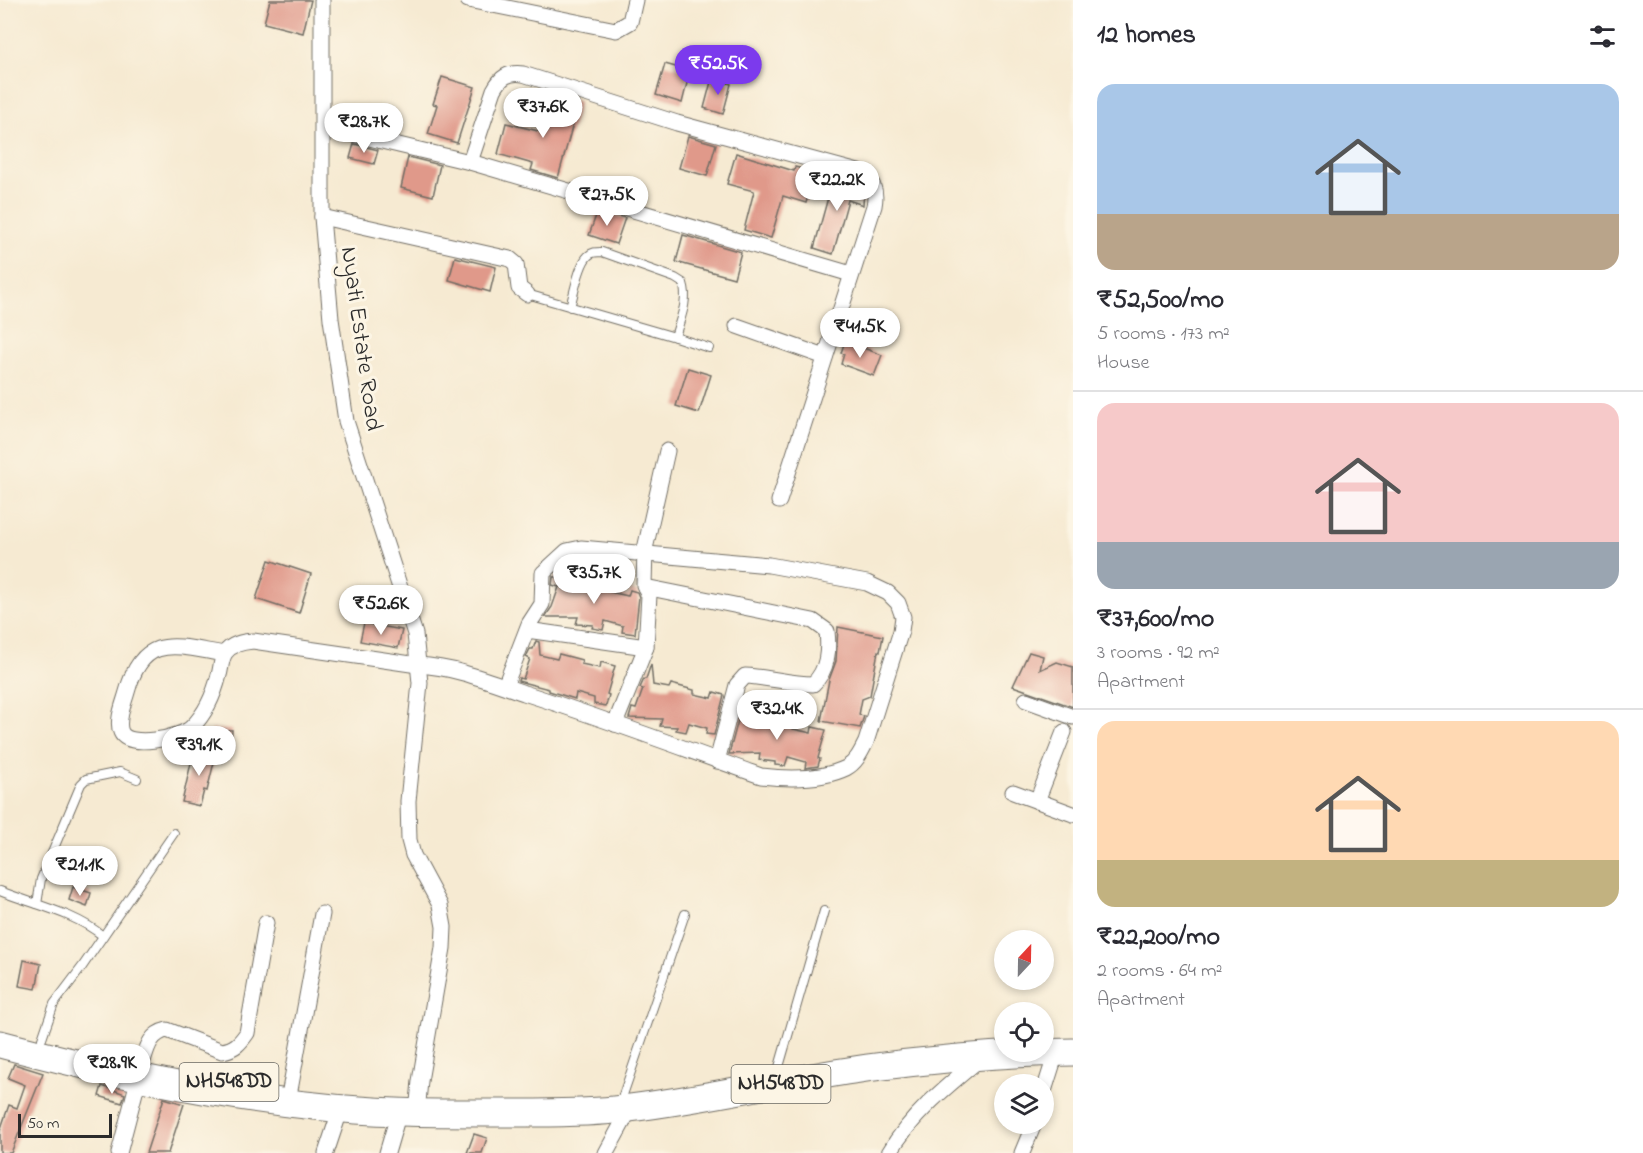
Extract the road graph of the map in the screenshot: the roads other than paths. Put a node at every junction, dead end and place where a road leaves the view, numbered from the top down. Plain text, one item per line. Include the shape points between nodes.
1 (322, 0) edge
2 (468, 0) edge
3 (635, 0) edge
4 (323, 127) junction
5 (470, 162) junction
6 (322, 217) junction
7 (851, 274) junction
8 (528, 294) joint
9 (570, 306) junction
10 (738, 326) dead end
11 (675, 337) junction
12 (709, 348) dead end
13 (825, 357) junction
14 (667, 451) dead end
15 (779, 501) dead end
16 (645, 554) junction
17 (645, 587) junction
18 (527, 630) junction
19 (646, 647) junction
20 (224, 654) junction
21 (418, 665) junction
22 (505, 686) junction
23 (1026, 700) dead end
24 (1073, 717) edge
25 (615, 724) junction
26 (1064, 732) dead end
27 (717, 760) junction
28 (137, 779) dead end
29 (1013, 792) dead end
30 (1037, 801) junction
31 (1073, 814) edge
32 (174, 832) dead end
33 (0, 891) edge
34 (38, 904) junction
35 (824, 911) dead end
36 (322, 914) dead end
37 (685, 914) dead end
38 (266, 923) dead end
39 (104, 936) junction
40 (0, 1027) edge
41 (42, 1039) junction
42 (0, 1044) edge
43 (1061, 1045) edge
44 (994, 1049) edge
45 (779, 1067) junction
46 (140, 1071) junction
47 (1050, 1074) edge
48 (290, 1090) junction
49 (627, 1101) junction
50 (411, 1107) junction
51 (341, 1108) junction
52 (1030, 1134) edge
53 (119, 1153) edge
54 (326, 1153) edge
55 (387, 1153) edge
56 (606, 1153) edge
57 (889, 1153) edge
58 (1022, 1153) edge

1 - 4 street, Nyati Estate Road
2 - 3 street via 616,30 630,22
4 - 5 street
4 - 6 street, Nyati Estate Road
5 - 7 street
5 - 7 street via 494,90 499,80 513,73 864,174 874,185 876,198
6 - 8 street via 510,259 516,264 519,288
6 - 21 street, Nyati Estate Road via 345,421 410,614
7 - 13 street
8 - 9 lane
9 - 11 lane
9 - 11 lane via 583,263 588,255 602,252 683,283 685,303
10 - 13 street
11 - 12 lane
13 - 15 street
14 - 16 street
16 - 17 street
16 - 18 street via 581,548 567,551 543,573 542,604
16 - 27 street via 769,565 867,583 888,592 903,617 866,742 859,757 847,768 788,779 760,777
17 - 19 street via 649,595
17 - 27 street via 813,621 827,630 829,648 822,675 813,684 745,676 737,685
18 - 19 street
18 - 22 street
19 - 25 street
20 - 20 street via 215,691 205,712 190,729 177,736 142,741 125,738 120,721 131,677 148,652 167,646
20 - 21 street via 234,644 253,641
21 - 22 street via 455,670
21 - 50 street, Nyati Estate Road via 420,683 408,801 409,840 440,905 444,927
22 - 25 street
23 - 24 street
25 - 27 street
26 - 30 street
28 - 34 lane via 120,772 86,779 81,784 41,879
29 - 30 street
30 - 31 street
32 - 39 lane
33 - 34 lane
34 - 39 lane via 72,917
35 - 45 lane
36 - 48 street
37 - 49 lane
38 - 46 street via 247,1033 239,1044 222,1051 167,1030 150,1041
39 - 41 lane via 54,1004
40 - 41 highway, NH548DD
41 - 46 highway, NH548DD
42 - 46 highway, NH548DD via 74,1064
43 - 47 street
44 - 45 highway, NH548DD via 898,1048
44 - 49 highway, NH548DD via 731,1093
44 - 57 street via 925,1105
45 - 49 highway, NH548DD
46 - 48 highway, NH548DD
46 - 51 highway, NH548DD via 190,1087
46 - 53 street
48 - 50 highway, NH548DD via 396,1096
49 - 50 highway, NH548DD via 522,1100
49 - 56 street
50 - 51 highway, NH548DD
50 - 55 street, Nyati Estate Road
51 - 54 street
52 - 58 street

